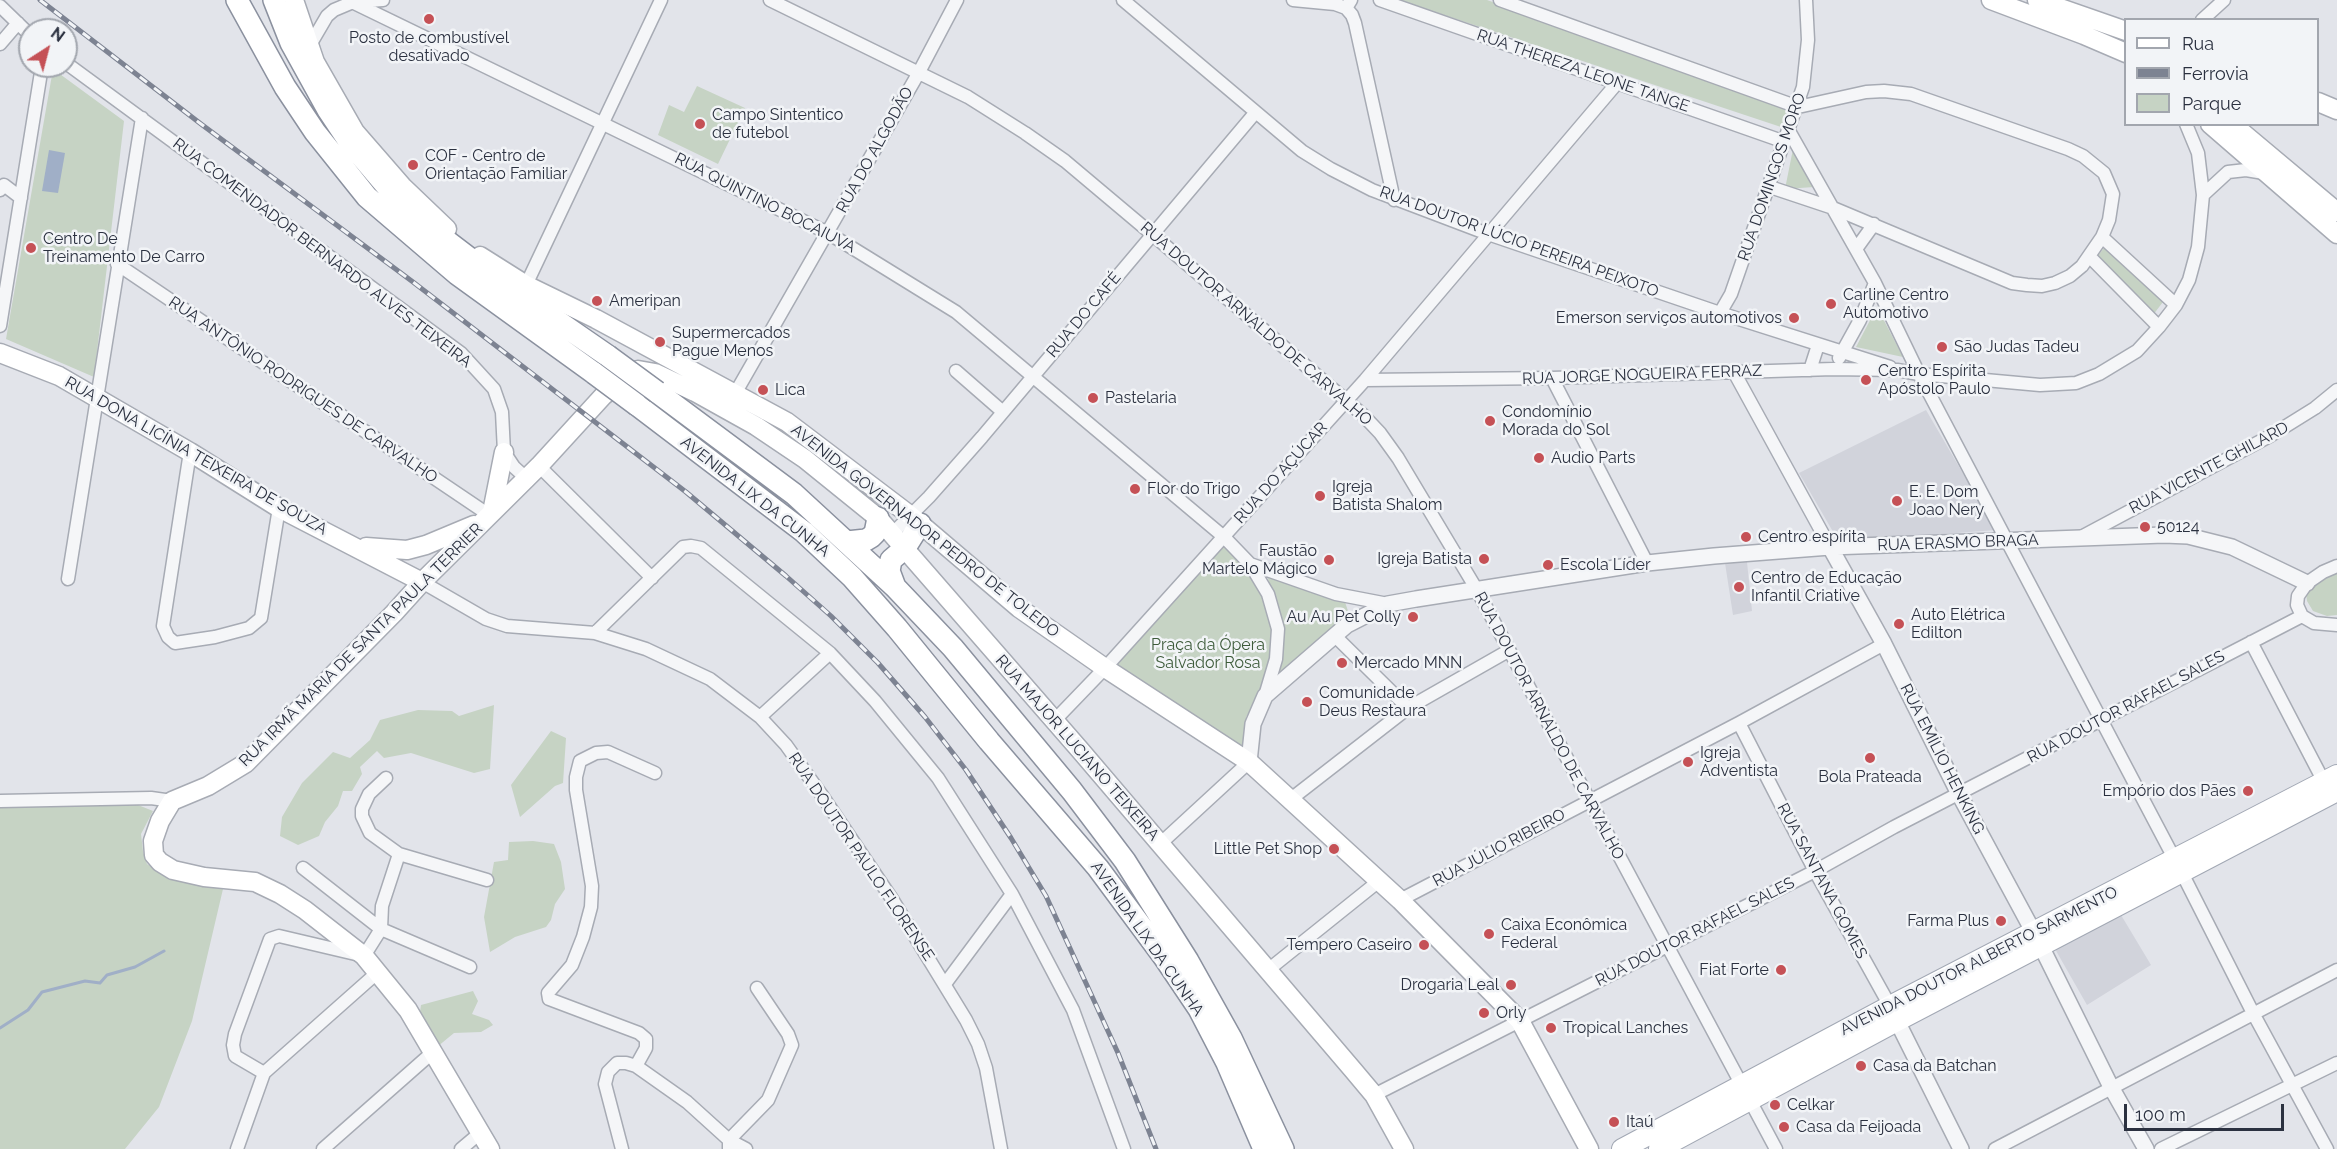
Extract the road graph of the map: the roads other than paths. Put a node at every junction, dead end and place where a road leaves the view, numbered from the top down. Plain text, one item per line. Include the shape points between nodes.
1 (237, 0) edge
2 (274, 0) edge
3 (294, 0) edge
4 (383, 0) edge
5 (661, 0) edge
6 (770, 0) edge
7 (957, 0) edge
8 (1123, 0) edge
9 (1293, 0) edge
10 (1380, 0) edge
11 (1500, 0) edge
12 (1806, 0) edge
13 (1992, 0) edge
14 (2038, 0) edge
15 (2224, 0) edge
16 (351, 1) edge
17 (1348, 4) edge
18 (0, 6) edge
19 (2204, 18) edge
20 (18, 23) joint
21 (2124, 30) edge
22 (0, 44) edge
23 (310, 45) junction
24 (2124, 52) edge
25 (78, 72) edge
26 (918, 74) junction
27 (40, 78) edge
28 (1618, 82) junction
29 (2319, 102) edge
30 (1798, 107) junction
31 (2337, 110) edge
32 (1255, 113) junction
33 (142, 118) junction
34 (602, 121) junction
35 (2187, 126) edge
36 (2212, 126) edge
37 (2234, 126) edge
38 (355, 132) junction
39 (1787, 137) junction
40 (2266, 173) junction
41 (1, 186) edge
42 (1770, 187) junction
43 (2203, 195) junction
44 (21, 198) junction
45 (1394, 200) junction
46 (1833, 208) junction
47 (2337, 212) edge
48 (421, 220) junction
49 (1874, 225) junction
50 (828, 233) junction
51 (1488, 234) junction
52 (2337, 234) edge
53 (439, 235) junction
54 (1153, 235) junction
55 (2102, 237) junction
56 (1856, 249) junction
57 (2090, 256) junction
58 (482, 257) junction
59 (117, 264) junction
60 (1875, 283) junction
61 (525, 285) junction
62 (2176, 305) junction
63 (1720, 313) junction
64 (0, 327) edge
65 (2159, 327) junction
66 (1818, 345) junction
67 (0, 353) edge
68 (1842, 353) junction
69 (1833, 369) junction
70 (1810, 370) junction
71 (1897, 370) junction
72 (956, 371) dead end
73 (631, 372) joint
74 (1734, 372) junction
75 (1919, 374) junction
76 (1032, 377) junction
77 (1552, 378) junction
78 (1365, 380) junction
79 (2337, 390) edge
80 (736, 392) junction
81 (96, 396) junction
82 (703, 396) junction
83 (1346, 401) junction
84 (1003, 412) junction
85 (787, 422) junction
86 (190, 452) junction
87 (504, 452) junction
88 (532, 472) junction
89 (279, 508) junction
90 (487, 517) junction
91 (878, 518) junction
92 (915, 520) junction
93 (1224, 537) junction
94 (2077, 538) junction
95 (899, 541) junction
96 (2008, 541) junction
97 (345, 542) junction
98 (847, 542) junction
99 (1830, 547) junction
100 (1647, 563) junction
101 (1250, 564) junction
102 (2337, 566) edge
103 (652, 578) junction
104 (68, 579) dead end
105 (422, 582) junction
106 (2307, 583) junction
107 (895, 586) junction
108 (1477, 590) junction
109 (1388, 604) junction
110 (394, 613) junction
111 (2302, 616) junction
112 (2337, 625) edge
113 (595, 633) junction
114 (1334, 634) junction
115 (2251, 642) junction
116 (1884, 644) junction
117 (1508, 651) junction
118 (830, 653) junction
119 (1105, 668) junction
120 (1265, 696) junction
121 (1408, 708) junction
122 (760, 717) junction
123 (2101, 720) junction
124 (1053, 722) junction
125 (1739, 723) junction
126 (1249, 762) junction
127 (655, 773) dead end
128 (386, 778) dead end
129 (2333, 790) edge
130 (1959, 794) junction
131 (1292, 799) junction
132 (0, 801) edge
133 (172, 801) junction
134 (1588, 801) junction
135 (1160, 844) junction
136 (399, 854) junction
137 (2179, 866) junction
138 (303, 868) dead end
139 (1815, 872) junction
140 (487, 880) dead end
141 (1379, 881) junction
142 (1012, 894) junction
143 (1400, 900) junction
144 (381, 929) junction
145 (2037, 939) junction
146 (1668, 946) junction
147 (364, 956) junction
148 (470, 967) dead end
149 (1268, 970) junction
150 (2337, 970) edge
151 (378, 972) junction
152 (945, 984) junction
153 (757, 988) dead end
154 (1894, 1013) junction
155 (2253, 1013) junction
156 (1520, 1021) junction
157 (433, 1052) junction
158 (2337, 1063) edge
159 (636, 1066) junction
160 (264, 1073) junction
161 (2292, 1085) junction
162 (2111, 1087) junction
163 (1747, 1092) junction
164 (1374, 1095) junction
165 (1251, 1121) junction
166 (480, 1133) junction
167 (729, 1144) edge
168 (237, 1149) edge
169 (323, 1149) edge
170 (461, 1149) edge
171 (490, 1149) edge
172 (622, 1149) edge
173 (746, 1149) edge
174 (1001, 1149) edge
175 (1124, 1149) edge
176 (1256, 1149) edge
177 (1264, 1149) edge
178 (1282, 1149) edge
179 (1404, 1149) edge
180 (1590, 1149) edge
181 (1622, 1149) edge
182 (1659, 1149) edge
183 (1776, 1149) edge
184 (1961, 1149) edge
185 (1995, 1149) edge
186 (2146, 1149) edge
187 (2161, 1149) edge
188 (2327, 1149) edge

1 - 165 highway, AVENIDA LIX DA CUNHA, bridge via 315,132 385,214 457,274 804,532 869,595 1125,903 1199,1010
2 - 48 highway, AVENIDA LIX DA CUNHA via 291,43 328,110 366,163
3 - 23 main road, AVENIDA GOVERNADOR PEDRO DE TOLEDO
4 - 16 street
5 - 34 street
6 - 26 street, RUA DOUTOR ARNALDO DE CARVALHO
7 - 26 street, RUA DO ALGODÃO
8 - 32 street, RUA DOUTOR LÚCIO PEREIRA PEIXOTO
9 - 17 street
10 - 28 street, RUA THEREZA LEONE TANGE
11 - 30 street
12 - 30 street, RUA DOMINGOS MORO via 1806,72
13 - 24 main road
14 - 21 main road
15 - 19 street
16 - 23 street via 327,16
16 - 34 street, RUA QUINTINO BOCAIUVA
17 - 45 street
18 - 20 street
20 - 22 street
23 - 38 main road, AVENIDA GOVERNADOR PEDRO DE TOLEDO via 315,62
25 - 33 street, RUA COMENDADOR BERNARDO ALVES TEIXEIRA
26 - 50 street, RUA DO ALGODÃO
26 - 54 street, RUA DOUTOR ARNALDO DE CARVALHO via 968,97 1025,133 1065,161
27 - 44 street
28 - 39 street, RUA THEREZA LEONE TANGE
28 - 51 street, RUA DO AÇÚCAR
29 - 31 main road
30 - 39 street, RUA DOMINGOS MORO
30 - 55 street via 1866,92 1911,94 2068,149 2104,173 2114,194
32 - 45 street, RUA DOUTOR LÚCIO PEREIRA PEIXOTO via 1310,156
32 - 54 street, RUA DO CAFÉ
33 - 59 street
33 - 87 street, RUA COMENDADOR BERNARDO ALVES TEIXEIRA via 461,353 479,370 499,399
34 - 50 street, RUA QUINTINO BOCAIUVA
34 - 61 street
35 - 43 street via 2198,153
36 - 40 main road
37 - 47 main road
38 - 48 highway
38 - 58 main road, AVENIDA GOVERNADOR PEDRO DE TOLEDO via 409,193
39 - 42 street, RUA DOMINGOS MORO
39 - 46 street
40 - 43 street via 2228,172
40 - 52 main road
41 - 44 street
42 - 46 street
42 - 63 street, RUA DOMINGOS MORO via 1731,294
43 - 62 street via 2193,269
44 - 64 street
45 - 51 street, RUA DOUTOR LÚCIO PEREIRA PEIXOTO
46 - 49 street
46 - 56 street
48 - 53 highway, AVENIDA LIX DA CUNHA
49 - 56 street
49 - 57 street via 2012,283 2042,286 2070,276
50 - 76 street, RUA QUINTINO BOCAIUVA via 956,312
50 - 80 street, RUA DO ALGODÃO
51 - 63 street, RUA DOUTOR LÚCIO PEREIRA PEIXOTO
51 - 78 street, RUA DO AÇÚCAR
53 - 58 highway
53 - 98 highway, AVENIDA LIX DA CUNHA, bridge via 794,494
54 - 76 street, RUA DO CAFÉ
54 - 83 street, RUA DOUTOR ARNALDO DE CARVALHO
55 - 57 street
55 - 62 street
56 - 60 street
57 - 65 street
58 - 61 main road, AVENIDA GOVERNADOR PEDRO DE TOLEDO
59 - 81 street
59 - 90 street, RUA ANTÔNIO RODRIGUES DE CARVALHO
60 - 68 street
60 - 75 street
61 - 80 main road, AVENIDA GOVERNADOR PEDRO DE TOLEDO
62 - 65 street
63 - 66 street, RUA DOUTOR LÚCIO PEREIRA PEIXOTO
65 - 75 street via 2137,351 2076,383 2040,386
66 - 68 street, RUA DOUTOR LÚCIO PEREIRA PEIXOTO
66 - 70 street
67 - 81 main road, RUA DONA LICÍNIA TEIXEIRA DE SOUZA via 59,376
68 - 69 street
68 - 71 street, RUA DOUTOR LÚCIO PEREIRA PEIXOTO
69 - 70 street, RUA JORGE NOGUEIRA FERRAZ
69 - 71 street, RUA JORGE NOGUEIRA FERRAZ
70 - 74 street, RUA JORGE NOGUEIRA FERRAZ
71 - 75 street, RUA JORGE NOGUEIRA FERRAZ
72 - 84 street
73 - 82 main road, RUA MAJOR LUCIANO TEIXEIRA via 655,373
73 - 88 main road, RUA IRMÃ MARIA DE SANTA PAULA TERRIER via 603,396
74 - 77 street, RUA JORGE NOGUEIRA FERRAZ
74 - 99 street, RUA EMÍLIO HENKING
75 - 96 street
76 - 84 street, RUA DO CAFÉ
76 - 93 street, RUA QUINTINO BOCAIUVA
77 - 78 street, RUA JORGE NOGUEIRA FERRAZ
77 - 100 street
78 - 83 street, RUA DO AÇÚCAR
79 - 94 street, RUA VICENTE GHILARD via 2270,436
80 - 85 main road, AVENIDA GOVERNADOR PEDRO DE TOLEDO
81 - 86 main road, RUA DONA LICÍNIA TEIXEIRA DE SOUZA
81 - 104 street
82 - 85 main road, RUA MAJOR LUCIANO TEIXEIRA
82 - 91 main road, RUA MAJOR LUCIANO TEIXEIRA via 805,459
83 - 93 street, RUA DO AÇÚCAR
83 - 108 street, RUA DOUTOR ARNALDO DE CARVALHO via 1370,422 1398,458
84 - 92 street, RUA DO CAFÉ
85 - 92 main road, AVENIDA GOVERNADOR PEDRO DE TOLEDO
86 - 89 main road, RUA DONA LICÍNIA TEIXEIRA DE SOUZA
86 - 89 street via 164,626 175,642 249,628 261,618
87 - 88 street via 514,467
87 - 90 main road
88 - 90 main road, RUA IRMÃ MARIA DE SANTA PAULA TERRIER
88 - 103 street
89 - 97 main road, RUA DONA LICÍNIA TEIXEIRA DE SOUZA
90 - 97 main road via 407,550
90 - 105 main road, RUA IRMÃ MARIA DE SANTA PAULA TERRIER
91 - 95 main road, RUA MAJOR LUCIANO TEIXEIRA
91 - 98 highway via 871,537
92 - 95 highway
92 - 119 main road, AVENIDA GOVERNADOR PEDRO DE TOLEDO via 1019,608
93 - 101 street, RUA QUINTINO BOCAIUVA
93 - 119 street, RUA DO AÇÚCAR
94 - 96 street, RUA ERASMO BRAGA
94 - 106 street, RUA ERASMO BRAGA via 2164,535 2211,540
95 - 107 highway via 889,566
95 - 124 main road, RUA MAJOR LUCIANO TEIXEIRA
96 - 99 street, RUA ERASMO BRAGA
96 - 123 street
97 - 105 main road, RUA DONA LICÍNIA TEIXEIRA DE SOUZA
97 - 110 main road via 396,582 400,592
98 - 107 highway, AVENIDA LIX DA CUNHA
99 - 100 street, RUA ERASMO BRAGA
99 - 116 street, RUA EMÍLIO HENKING
100 - 108 street, RUA ERASMO BRAGA
101 - 109 street, RUA ERASMO BRAGA via 1336,594
101 - 120 street, RUA ERASMO BRAGA via 1268,594 1278,629 1276,659
102 - 106 street
103 - 113 street
103 - 118 street via 683,547 701,548
105 - 110 main road, RUA IRMÃ MARIA DE SANTA PAULA TERRIER
105 - 113 street, RUA DOUTOR PAULO FLORENSE via 486,619 507,626
106 - 111 street via 2298,596
107 - 178 highway, AVENIDA LIX DA CUNHA via 953,648 1119,854 1221,1019
108 - 109 street, RUA ERASMO BRAGA
108 - 117 street, RUA DOUTOR ARNALDO DE CARVALHO
109 - 114 street, RUA ERASMO BRAGA
110 - 133 main road, RUA IRMÃ MARIA DE SANTA PAULA TERRIER via 246,763 208,786
111 - 112 street via 2314,623
111 - 115 street, RUA DOUTOR RAFAEL SALES
113 - 122 street, RUA DOUTOR PAULO FLORENSE via 678,663 710,680
114 - 120 street, RUA ERASMO BRAGA
114 - 121 street
115 - 123 street, RUA DOUTOR RAFAEL SALES
115 - 129 street
116 - 125 street, RUA JÚLIO RIBEIRO
116 - 130 street, RUA EMÍLIO HENKING
117 - 121 street
117 - 134 street, RUA DOUTOR ARNALDO DE CARVALHO
118 - 122 street
118 - 142 street via 938,778
119 - 124 street, RUA DO AÇÚCAR
119 - 126 main road, AVENIDA GOVERNADOR PEDRO DE TOLEDO
120 - 126 street, RUA ERASMO BRAGA via 1253,724
121 - 131 street
122 - 152 street, RUA DOUTOR PAULO FLORENSE via 822,794
123 - 130 street, RUA DOUTOR RAFAEL SALES
123 - 137 street
124 - 135 main road, RUA MAJOR LUCIANO TEIXEIRA
125 - 134 street, RUA JÚLIO RIBEIRO
125 - 139 street, RUA SANTANA GOMES
126 - 131 main road, AVENIDA GOVERNADOR PEDRO DE TOLEDO
126 - 135 street
127 - 159 street via 609,752 596,753 580,762 576,790 592,886 591,907 572,965 548,993 549,999 646,1039 646,1048
128 - 136 street via 369,794 362,816 370,833
129 - 137 main road, AVENIDA DOUTOR ALBERTO SARMENTO
130 - 139 street, RUA DOUTOR RAFAEL SALES
130 - 145 street, RUA EMÍLIO HENKING
131 - 141 main road, AVENIDA GOVERNADOR PEDRO DE TOLEDO
132 - 133 street, RUA IRMÃ MARIA DE SANTA PAULA TERRIER
133 - 147 main road via 153,841 154,855 160,862 173,870 204,877 255,882 305,910
134 - 143 street, RUA JÚLIO RIBEIRO
134 - 146 street, RUA DOUTOR ARNALDO DE CARVALHO
135 - 149 main road, RUA MAJOR LUCIANO TEIXEIRA
136 - 140 street
136 - 144 street via 382,906
137 - 145 main road, AVENIDA DOUTOR ALBERTO SARMENTO
137 - 155 street
138 - 144 street
139 - 146 street, RUA DOUTOR RAFAEL SALES
139 - 154 street, RUA SANTANA GOMES
141 - 143 main road, AVENIDA GOVERNADOR PEDRO DE TOLEDO
141 - 149 street
142 - 152 street
142 - 175 street via 1073,1010
143 - 156 main road, AVENIDA GOVERNADOR PEDRO DE TOLEDO
144 - 147 street
144 - 148 street
145 - 154 main road, AVENIDA DOUTOR ALBERTO SARMENTO
145 - 162 street, RUA EMÍLIO HENKING
146 - 156 street, RUA DOUTOR RAFAEL SALES
146 - 163 street, RUA DOUTOR ARNALDO DE CARVALHO
147 - 151 main road
147 - 160 street via 279,936 270,939 233,1045 236,1056
149 - 164 main road, RUA MAJOR LUCIANO TEIXEIRA
150 - 155 street
151 - 157 main road via 408,1010
151 - 160 street
152 - 174 street, RUA DOUTOR PAULO FLORENSE via 983,1056
153 - 167 street via 792,1046 768,1100
154 - 163 main road, AVENIDA DOUTOR ALBERTO SARMENTO
154 - 184 street, RUA SANTANA GOMES
155 - 161 street
155 - 162 street
156 - 164 street, RUA DOUTOR RAFAEL SALES
156 - 180 main road, AVENIDA GOVERNADOR PEDRO DE TOLEDO
157 - 166 main road
157 - 169 street
158 - 161 street
159 - 167 street via 687,1102
159 - 172 street via 617,1063 608,1072 605,1084
160 - 168 street
161 - 187 street
161 - 188 street
162 - 185 street
162 - 186 street, RUA EMÍLIO HENKING
163 - 181 main road, AVENIDA DOUTOR ALBERTO SARMENTO
163 - 182 main road, AVENIDA DOUTOR ALBERTO SARMENTO
163 - 183 street, RUA DOUTOR ARNALDO DE CARVALHO
164 - 179 main road, RUA MAJOR LUCIANO TEIXEIRA
165 - 176 highway
165 - 177 highway, AVENIDA LIX DA CUNHA
166 - 170 street
166 - 171 main road
167 - 173 street

